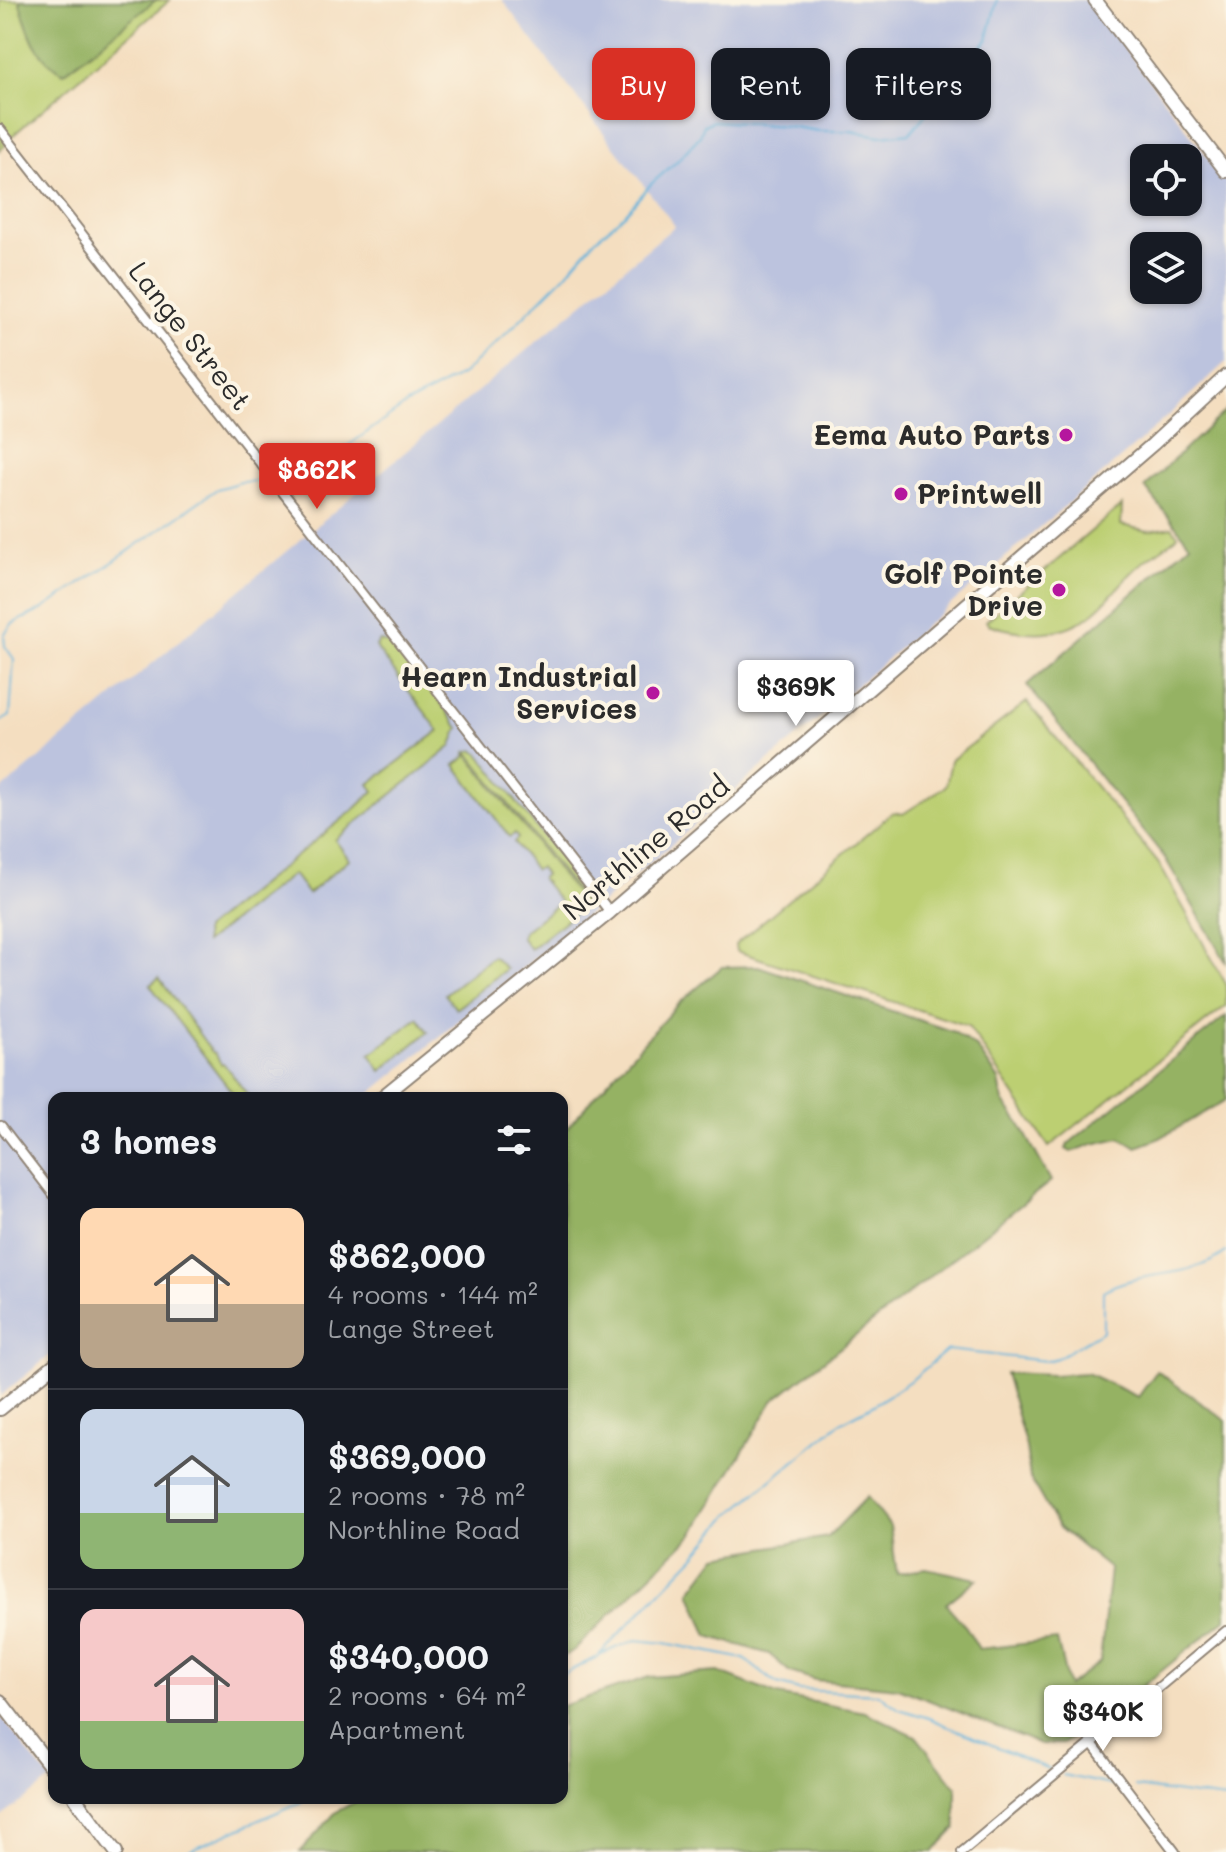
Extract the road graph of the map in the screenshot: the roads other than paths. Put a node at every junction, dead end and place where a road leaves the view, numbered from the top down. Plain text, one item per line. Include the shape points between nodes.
1 (1095, 0) edge
2 (0, 129) edge
3 (1226, 171) edge
4 (1226, 376) edge
5 (610, 912) junction
6 (388, 1092) edge
7 (1, 1126) edge
8 (48, 1187) edge
9 (48, 1370) edge
10 (0, 1409) edge
11 (1226, 1631) edge
12 (0, 1701) edge
13 (1091, 1742) junction
14 (48, 1763) edge
15 (80, 1804) edge
16 (116, 1852) edge
17 (962, 1852) edge
18 (1175, 1852) edge

1 - 3 main road
2 - 5 street, Lange Street
4 - 5 main road, Northline Road
5 - 6 main road, Northline Road
7 - 8 street
9 - 10 main road
11 - 13 street
12 - 14 main road
13 - 17 street
13 - 18 street
15 - 16 main road

